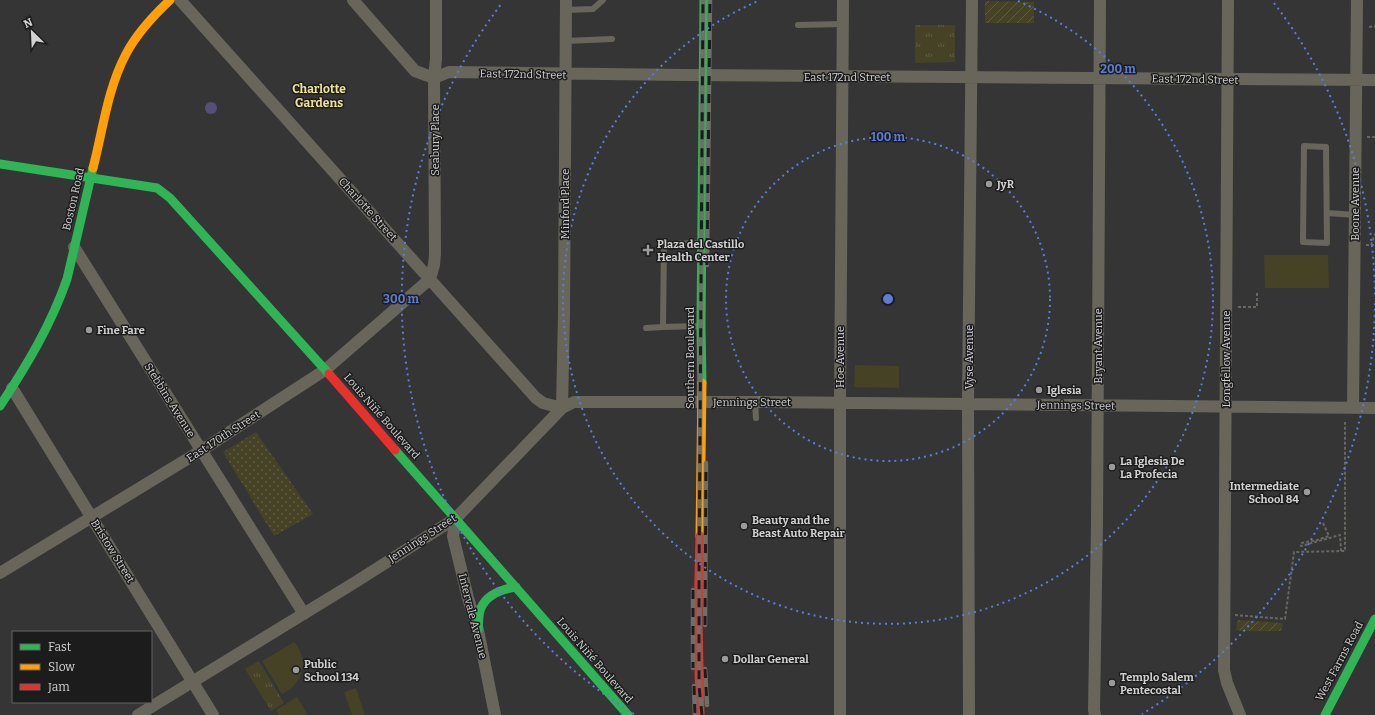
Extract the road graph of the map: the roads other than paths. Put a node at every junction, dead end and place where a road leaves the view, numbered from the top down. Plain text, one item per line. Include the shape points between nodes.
1 (170, 0) edge
2 (180, 0) edge
3 (353, 0) edge
4 (436, 0) edge
5 (602, 0) edge
6 (704, 0) edge
7 (843, 0) edge
8 (972, 0) edge
9 (1100, 0) edge
10 (1228, 0) edge
11 (1357, 0) edge
12 (566, 5) edge
13 (843, 24) junction
14 (798, 25) dead end
15 (612, 40) dead end
16 (565, 41) junction
17 (565, 74) junction
18 (704, 76) junction
19 (843, 77) junction
20 (971, 77) junction
21 (434, 78) junction
22 (1100, 78) junction
23 (1228, 80) junction
24 (1356, 80) junction
25 (1375, 80) edge
26 (0, 164) edge
27 (91, 176) junction
28 (1327, 213) junction
29 (1355, 215) junction
30 (702, 243) junction
31 (74, 247) junction
32 (430, 279) junction
33 (701, 326) junction
34 (663, 327) junction
35 (646, 328) dead end
36 (325, 370) junction
37 (12, 388) junction
38 (701, 402) junction
39 (755, 402) junction
40 (840, 403) junction
41 (968, 404) junction
42 (1097, 405) junction
43 (0, 406) edge
44 (1226, 407) junction
45 (562, 408) junction
46 (1353, 408) junction
47 (1375, 408) edge
48 (756, 418) dead end
49 (202, 450) junction
50 (92, 518) junction
51 (456, 518) junction
52 (0, 573) edge
53 (516, 587) junction
54 (304, 614) junction
55 (1375, 619) edge
56 (478, 630) junction
57 (192, 682) junction
58 (138, 715) edge
59 (213, 715) edge
60 (495, 715) edge
61 (628, 715) edge
62 (700, 715) edge
63 (840, 715) edge
64 (969, 715) edge
65 (1095, 715) edge
66 (1240, 715) edge
67 (1325, 715) edge

1 - 27 main road, Boston Road via 141,30 116,74
2 - 32 street, Charlotte Street
3 - 21 street via 415,71
4 - 21 street, Seabury Place
5 - 12 lane via 593,9
6 - 18 main road, Southern Boulevard
7 - 13 street, Hoe Avenue
8 - 20 street, Vyse Avenue
9 - 22 street, Bryant Avenue
10 - 23 street, Longfellow Avenue
11 - 24 street, Boone Avenue
12 - 16 street, Minford Place
13 - 14 lane
13 - 19 street, Hoe Avenue
15 - 16 lane
16 - 17 street, Minford Place
17 - 18 street, East 172nd Street
17 - 21 street, East 172nd Street via 449,72
17 - 45 street, Minford Place
18 - 19 street, East 172nd Street
18 - 30 main road, Southern Boulevard
19 - 20 street, East 172nd Street
19 - 40 street, Hoe Avenue
20 - 22 street, East 172nd Street
20 - 41 street, Vyse Avenue
21 - 32 street, Seabury Place via 434,265
22 - 23 street, East 172nd Street
22 - 42 street, Bryant Avenue
23 - 24 street, East 172nd Street
23 - 44 street, Longfellow Avenue
24 - 25 street, East 172nd Street
24 - 29 street, Boone Avenue
26 - 27 main road, Louis Niñé Boulevard
27 - 31 main road, Boston Road
27 - 36 main road, Louis Niñé Boulevard via 157,188 170,198
28 - 28 lane via 1326,147 1304,146 1303,242 1327,243
28 - 29 lane
29 - 46 street, Boone Avenue
30 - 33 main road, Southern Boulevard
30 - 34 lane via 664,244
31 - 37 main road, Boston Road via 67,279 53,317 43,339
31 - 49 street, Stebbins Avenue
32 - 36 street, East 170th Street
32 - 45 street, Charlotte Street via 536,398 543,403
33 - 34 lane
33 - 38 main road, Southern Boulevard
34 - 35 lane
36 - 49 street, East 170th Street
36 - 51 main road, Louis Niñé Boulevard
37 - 43 main road, Boston Road
37 - 50 street, Bristow Street
38 - 39 street, Jennings Street
38 - 45 street, Jennings Street via 574,402
38 - 62 main road, Southern Boulevard via 698,620
39 - 40 street, Jennings Street
39 - 48 lane
40 - 41 street, Jennings Street
40 - 63 street, Hoe Avenue
41 - 42 street, Jennings Street
41 - 64 street, Vyse Avenue
42 - 44 street, Jennings Street
42 - 65 street, Bryant Avenue
44 - 46 street, Jennings Street
44 - 66 street, Longfellow Avenue via 1224,670 1226,683
45 - 51 street, Jennings Street
46 - 47 street, Jennings Street
49 - 50 street, East 170th Street
49 - 54 street, Stebbins Avenue
50 - 52 street, East 170th Street
50 - 57 street, Bristow Street
51 - 53 main road, Louis Niñé Boulevard
51 - 54 street, Jennings Street
51 - 56 street, Intervale Avenue via 453,536
53 - 56 main road via 490,597 482,608
53 - 61 main road, Louis Niñé Boulevard
54 - 57 street, Jennings Street
55 - 67 main road, West Farms Road
56 - 60 street, Intervale Avenue
57 - 58 street, Jennings Street
57 - 59 street, Bristow Street

